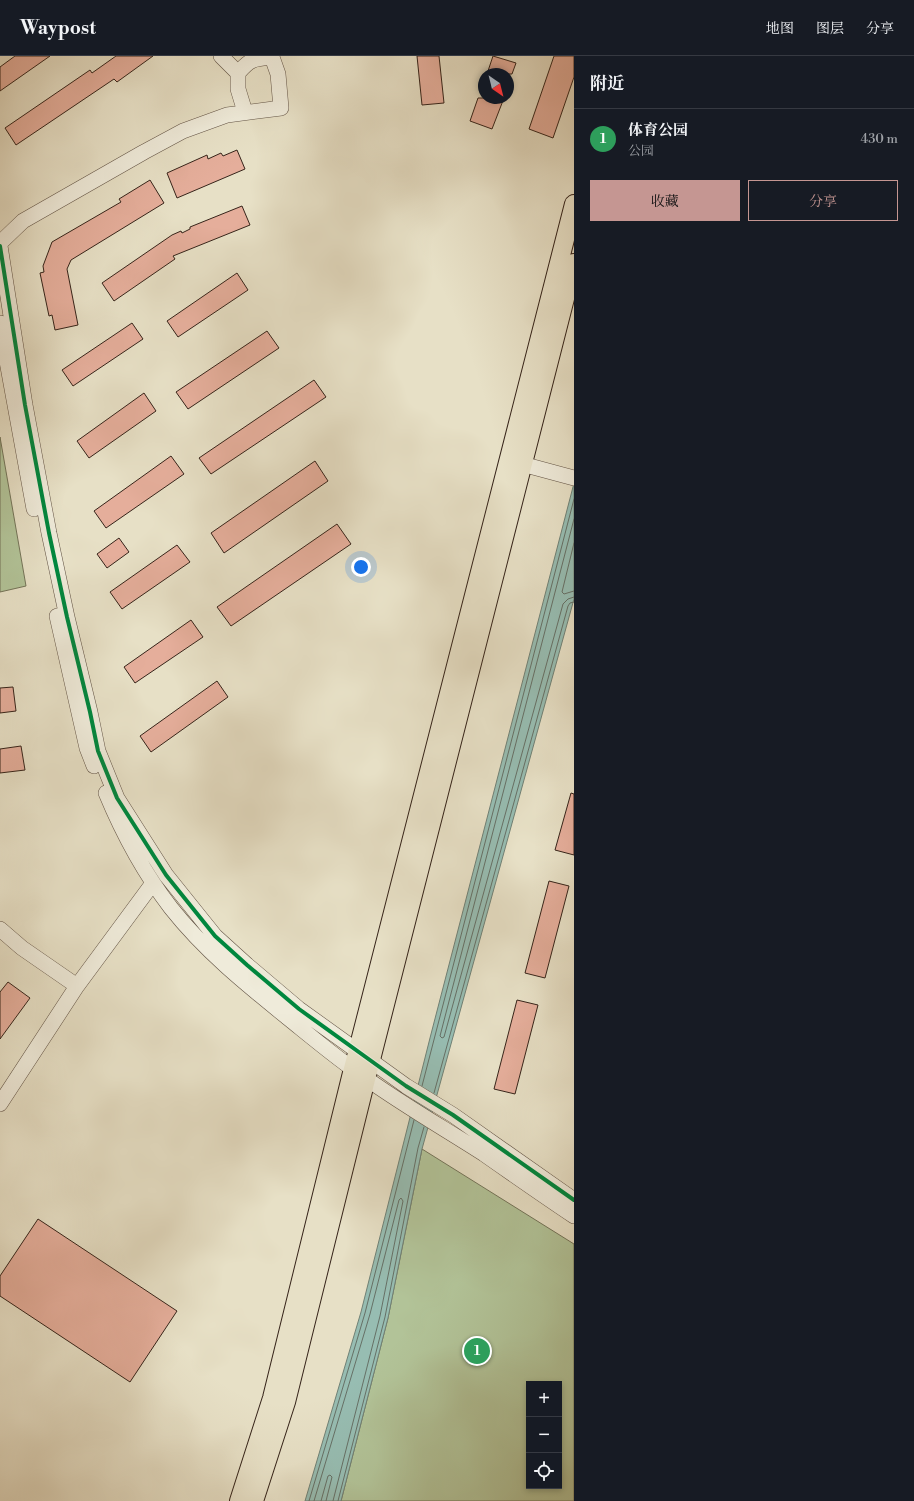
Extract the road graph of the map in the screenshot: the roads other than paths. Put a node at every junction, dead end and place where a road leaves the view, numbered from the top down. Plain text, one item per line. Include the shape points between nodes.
1 (221, 56) edge
2 (272, 56) edge
3 (238, 73) junction
4 (245, 112) junction
5 (574, 204) edge
6 (0, 243) edge
7 (0, 246) edge
8 (574, 263) edge
9 (0, 323) edge
10 (522, 464) junction
11 (570, 477) edge
12 (154, 883) junction
13 (0, 929) edge
14 (77, 986) junction
15 (364, 1056) junction
16 (359, 1074) junction
17 (0, 1104) edge
18 (574, 1200) edge
19 (574, 1216) edge
20 (239, 1501) edge
21 (254, 1501) edge

1 - 3 street
2 - 3 street via 247,61
2 - 4 street via 278,74 281,108
3 - 4 street via 238,89
4 - 6 street via 227,115 184,131 144,152 23,221
5 - 15 main road
7 - 15 street via 25,405 64,602 98,751 117,798 166,875 215,936 299,1009
8 - 10 main road
9 - 12 street via 56,615 87,748 120,826
10 - 11 street
10 - 15 main road
12 - 14 street
12 - 16 street via 189,928 223,965
13 - 14 street via 22,948
14 - 17 street
15 - 16 main road
15 - 18 street
16 - 19 street
16 - 20 main road via 272,1398
16 - 21 main road via 286,1402

